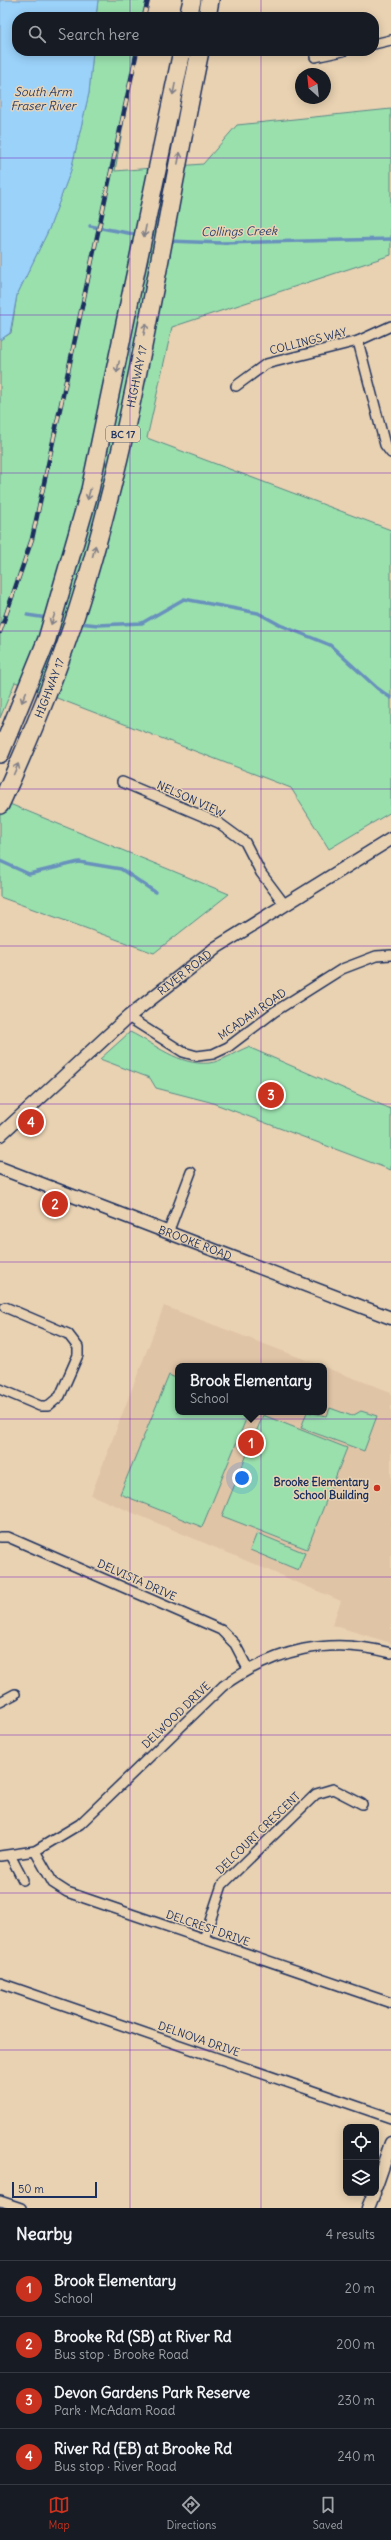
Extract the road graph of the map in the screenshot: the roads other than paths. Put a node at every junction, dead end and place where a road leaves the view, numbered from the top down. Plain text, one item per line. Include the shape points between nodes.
1 (192, 0) edge
2 (210, 0) edge
3 (189, 12) edge
4 (208, 12) edge
5 (391, 40) edge
6 (379, 43) edge
7 (181, 56) edge
8 (199, 56) edge
9 (320, 56) edge
10 (315, 57) dead end
11 (391, 326) edge
12 (358, 341) junction
13 (236, 386) dead end
14 (391, 453) edge
15 (0, 754) edge
16 (122, 782) dead end
17 (0, 805) edge
18 (391, 839) edge
19 (285, 904) junction
20 (391, 955) edge
21 (128, 1016) junction
22 (0, 1135) edge
23 (0, 1168) edge
24 (191, 1172) dead end
25 (168, 1233) junction
26 (5, 1307) dead end
27 (391, 1318) edge
28 (0, 1389) edge
29 (0, 1537) edge
30 (391, 1654) edge
31 (248, 1668) junction
32 (15, 1694) dead end
33 (0, 1702) edge
34 (362, 1804) dead end
35 (35, 1851) junction
36 (10, 1855) junction
37 (0, 1856) edge
38 (23, 1880) dead end
39 (204, 1939) junction
40 (0, 1983) edge
41 (391, 2003) edge
42 (391, 2118) edge
43 (391, 2143) edge
44 (379, 2177) edge
45 (373, 2196) edge
46 (0, 2201) edge
47 (21, 2208) edge
48 (368, 2208) edge

1 - 3 highway
2 - 4 highway
5 - 6 street
7 -> 15 highway, HIGHWAY 17 / BC 17 via 90,490 65,582 39,661
17 -> 8 highway, HIGHWAY 17 / BC 17 via 58,668 84,589 111,491
9 - 10 street
11 - 12 street, COLLINGS WAY
12 - 13 street, COLLINGS WAY via 266,364
12 - 14 street via 385,445
16 - 19 street, NELSON VIEW via 219,823 245,842 261,873
18 - 19 street, RIVER ROAD
19 - 21 street, RIVER ROAD via 216,947
20 - 21 street, MCADAM ROAD via 370,958 342,969 274,1012 228,1047 213,1054 197,1056 183,1052
21 - 22 street, RIVER ROAD
23 - 25 street, BROOKE ROAD
24 - 25 street
25 - 27 street, BROOKE ROAD
26 - 28 street via 68,1334 78,1347 78,1355 60,1396 48,1406 40,1406
29 - 31 street, DELVISTA DRIVE via 8,1537 221,1630 235,1644
30 - 31 street, DELWOOD DRIVE via 372,1648 324,1646 297,1650
31 - 35 street, DELWOOD DRIVE via 223,1686 80,1824
32 - 33 street
34 - 39 street, DELCOURT CRESCENT via 333,1789 316,1794 222,1884
35 - 36 street, DELWOOD DRIVE
35 - 39 street, DELCREST DRIVE via 52,1883 67,1892
36 - 37 street, DELWOOD DRIVE
36 - 38 street
39 - 41 street, DELCREST DRIVE
40 - 42 street, DELNOVA DRIVE
43 - 44 street
45 - 48 street
46 - 47 street

